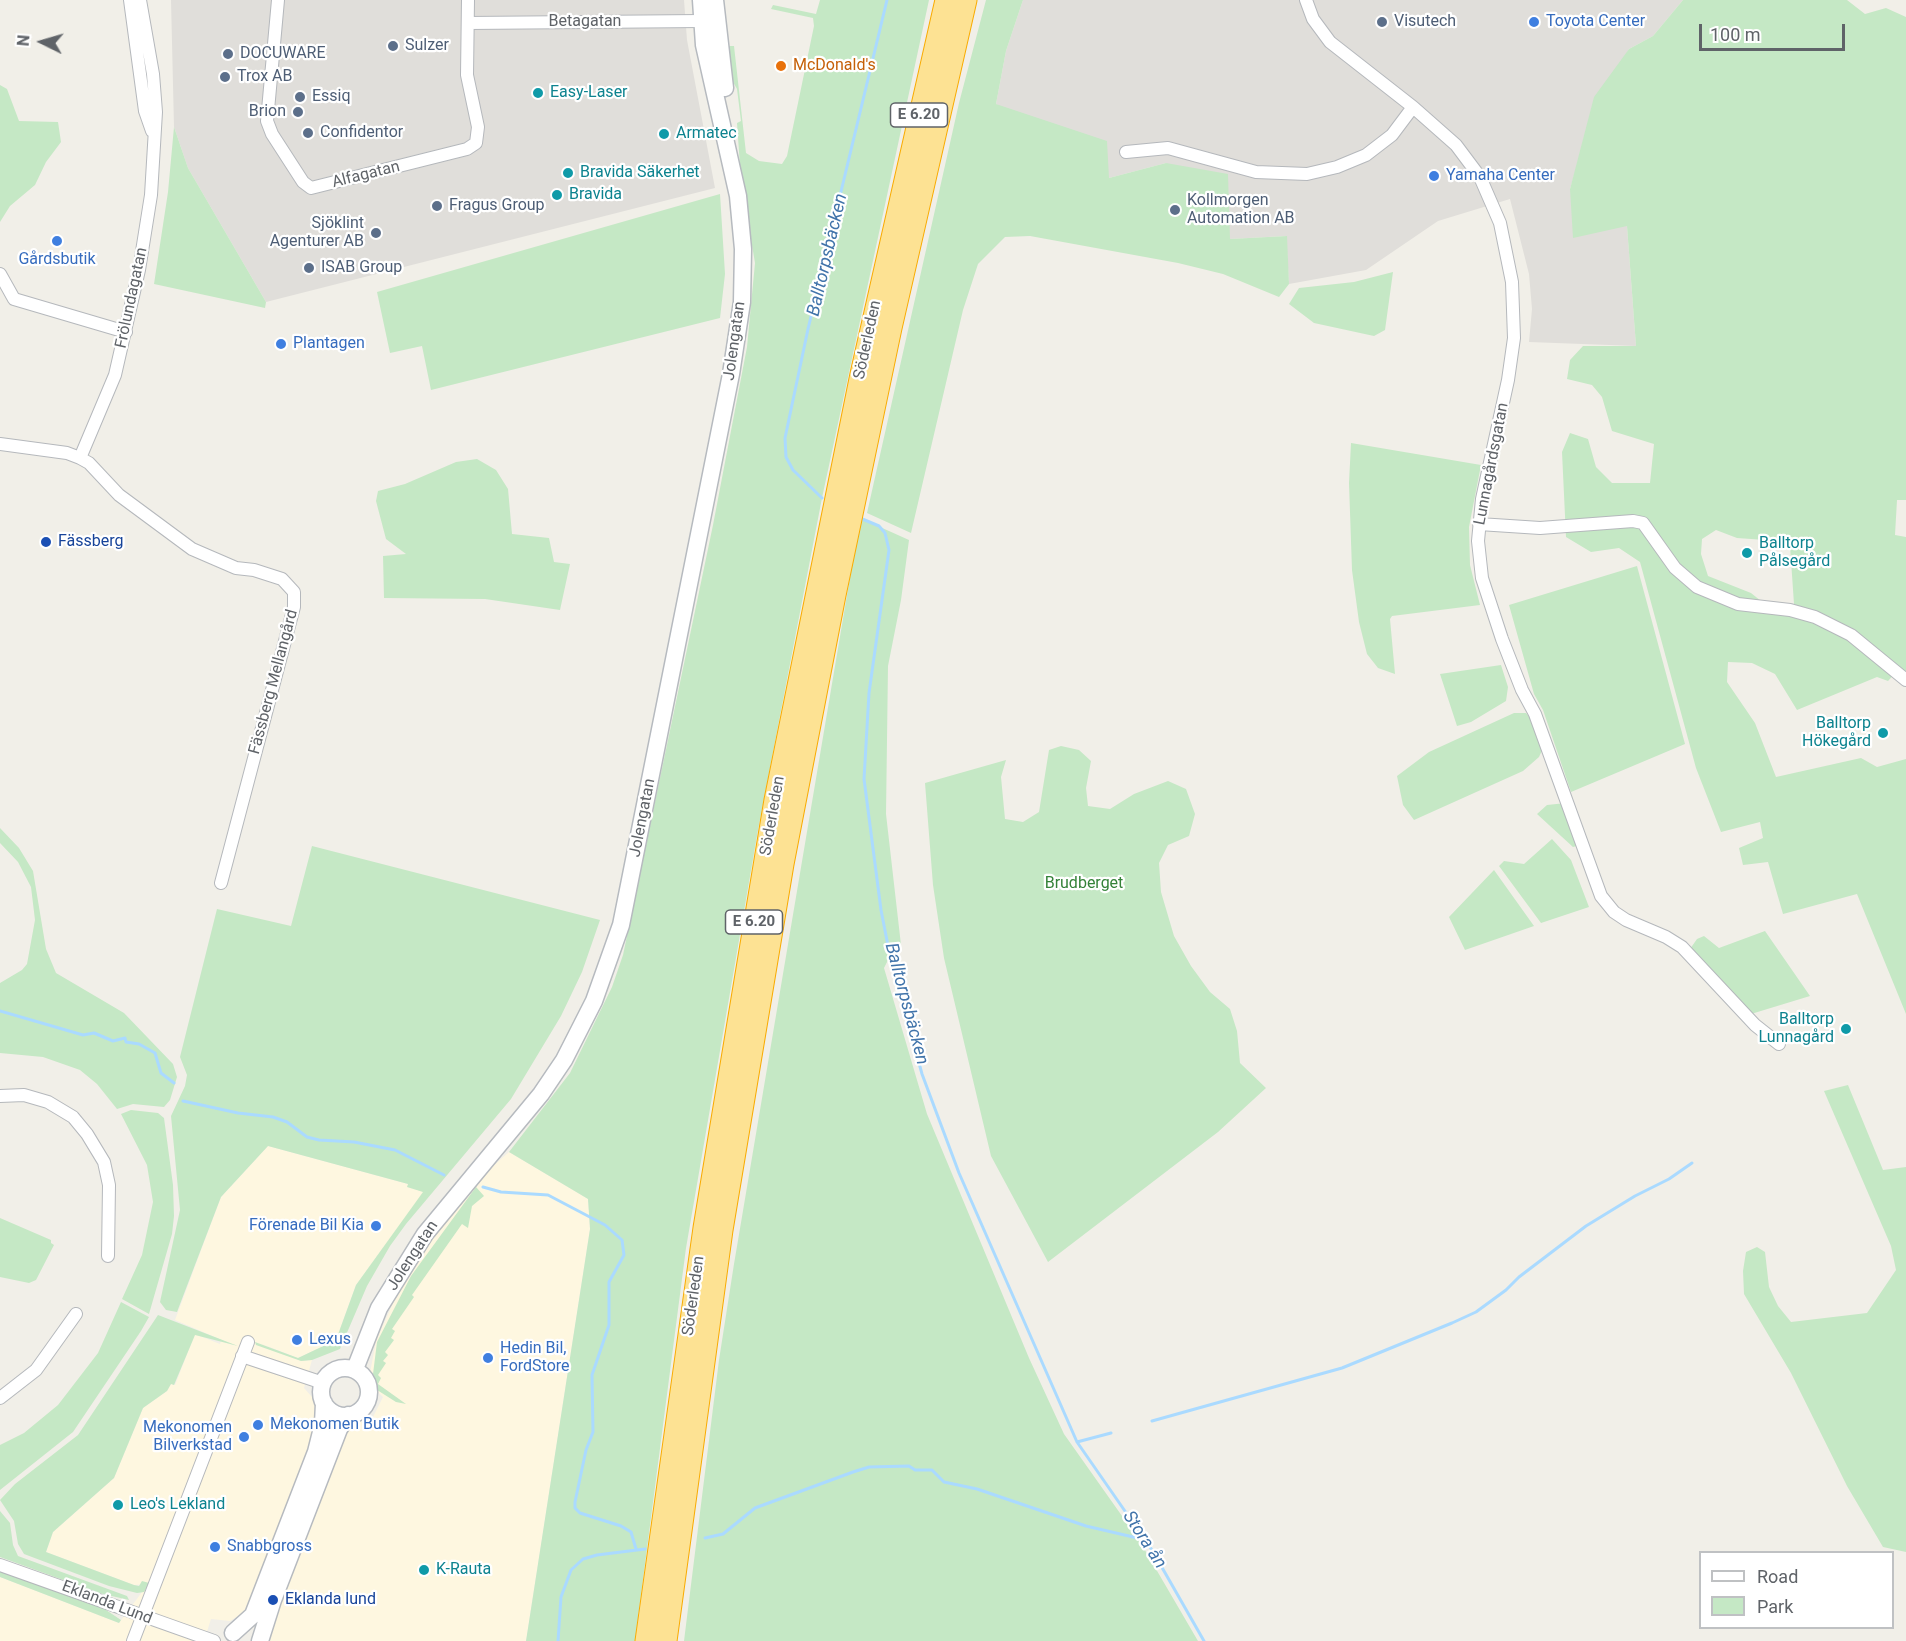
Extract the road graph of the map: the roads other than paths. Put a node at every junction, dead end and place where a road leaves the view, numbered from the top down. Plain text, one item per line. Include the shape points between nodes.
1 (130, 0) edge
2 (140, 0) edge
3 (278, 0) edge
4 (468, 0) edge
5 (701, 0) edge
6 (715, 0) edge
7 (946, 0) edge
8 (966, 0) edge
9 (972, 0) edge
10 (1306, 0) edge
11 (702, 21) junction
12 (468, 23) junction
13 (957, 40) junction
14 (1413, 107) junction
15 (153, 132) junction
16 (1126, 152) dead end
17 (738, 196) junction
18 (0, 274) edge
19 (126, 332) junction
20 (0, 444) edge
21 (80, 458) junction
22 (1479, 524) junction
23 (1905, 678) edge
24 (221, 884) dead end
25 (1779, 1044) dead end
26 (0, 1096) edge
27 (108, 1256) dead end
28 (76, 1314) dead end
29 (248, 1342) dead end
30 (243, 1356) junction
31 (355, 1370) junction
32 (323, 1383) junction
33 (0, 1398) edge
34 (324, 1403) junction
35 (348, 1415) junction
36 (0, 1565) edge
37 (143, 1617) junction
38 (229, 1637) edge
39 (133, 1641) edge
40 (214, 1641) edge
41 (259, 1641) edge
42 (646, 1641) edge
43 (666, 1641) edge

1 - 15 street, Frölundagatan via 145,111
2 - 15 street, Frölundagatan via 153,74
3 - 12 street, Alfagatan via 267,121 303,182 311,188 466,149 476,143 478,127 467,75
4 - 12 street, Alfagatan
5 - 11 street, Jolengatan
6 - 17 street, Jolengatan via 740,184
7 - 42 highway, Söderleden / E 6.20 via 861,374 775,800 702,1240
8 - 13 highway, Söderleden / E 6.20
9 - 13 highway
10 - 14 street, Lunnagårdsgatan via 1313,19 1330,42
11 - 12 street, Betagatan
11 - 17 street, Jolengatan
13 - 43 highway, Söderleden / E 6.20 via 876,397 783,864 722,1230
14 - 16 street via 1392,135 1367,154 1307,174 1256,172 1168,148
14 - 22 street, Lunnagårdsgatan via 1456,145 1480,177 1500,223 1511,274 1514,309 1510,367
15 - 19 street, Frölundagatan via 151,195
17 - 31 street, Jolengatan via 743,266 737,338 636,854 611,956 587,1017 564,1060 541,1094 425,1234 379,1308
18 - 19 street via 14,298
19 - 21 street, Frölundagatan via 115,375
20 - 21 street
21 - 24 street, Fässberg Mellangård via 119,495 192,549 236,568 282,579 294,592 294,607
22 - 23 street via 1540,528 1633,521 1643,524 1675,568 1696,587 1738,604 1815,617 1851,635
22 - 25 street, Lunnagårdsgatan via 1485,591 1522,690 1535,714 1600,896 1626,920 1682,947 1755,1025
26 - 27 street via 24,1095 48,1101 73,1117 87,1134 104,1162 109,1185
28 - 33 street via 36,1370
29 - 30 street
30 - 32 street
30 - 37 street
31 - 32 street via 336,1369
31 - 35 street via 367,1382 369,1396 360,1410
32 - 34 street
34 - 35 street via 334,1413
34 - 38 street via 316,1452 253,1615
35 - 41 street via 339,1429
36 - 37 street, Eklanda Lund
37 - 39 street
37 - 40 street, Eklanda Lund
38 - 41 street via 248,1633

